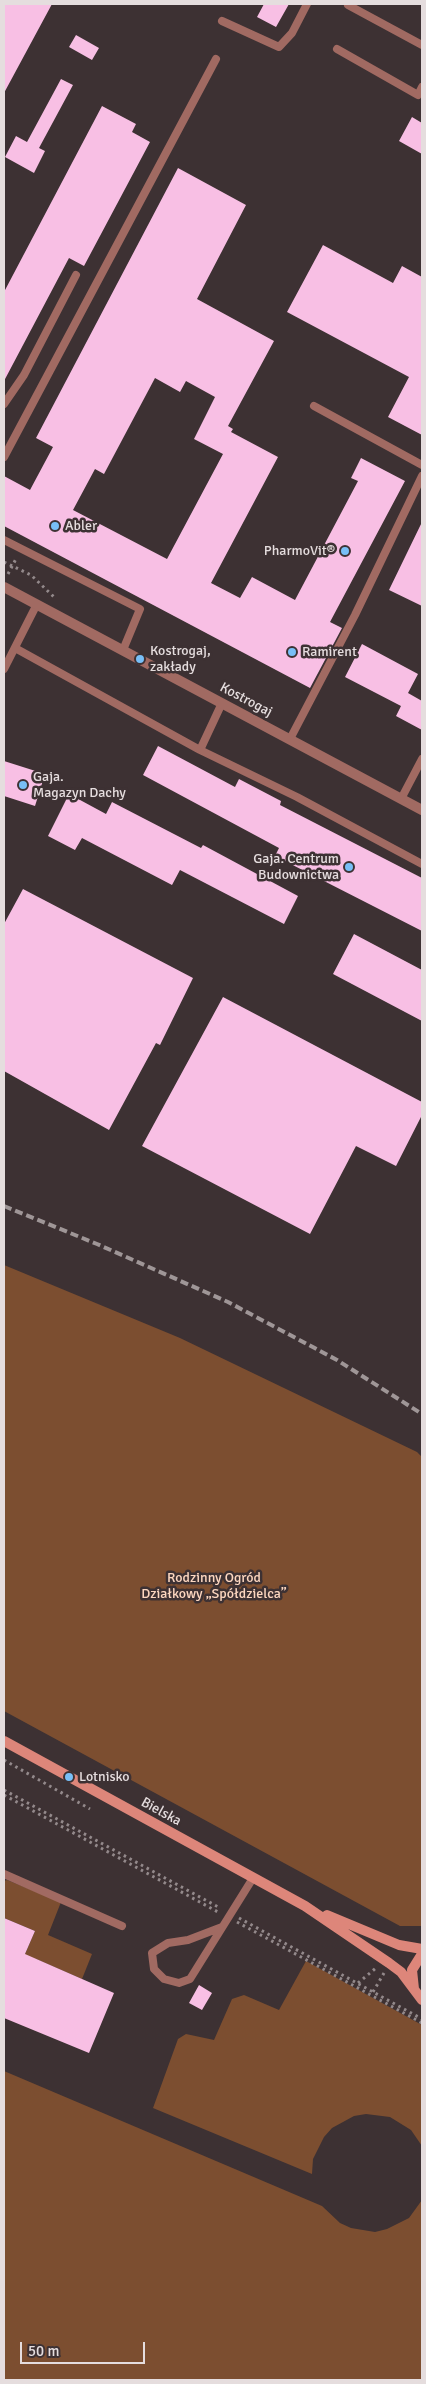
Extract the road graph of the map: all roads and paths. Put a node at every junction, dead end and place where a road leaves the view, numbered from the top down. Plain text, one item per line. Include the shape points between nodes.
1 (307, 4) edge
2 (348, 5) edge
3 (222, 21) dead end
4 (422, 45) edge
5 (337, 49) dead end
6 (216, 59) dead end
7 (422, 86) edge
8 (76, 274) dead end
9 (4, 404) edge
10 (314, 406) dead end
11 (4, 456) edge
12 (422, 466) edge
13 (422, 476) edge
14 (4, 540) edge
15 (21, 549) junction
16 (8, 574) dead end
17 (4, 587) edge
18 (37, 604) junction
19 (15, 648) junction
20 (123, 650) junction
21 (4, 669) edge
22 (222, 703) junction
23 (290, 739) junction
24 (200, 750) junction
25 (422, 759) edge
26 (401, 799) junction
27 (422, 810) edge
28 (422, 864) edge
29 (4, 1741) edge
30 (4, 1760) edge
31 (4, 1790) edge
32 (4, 1795) edge
33 (90, 1809) dead end
34 (4, 1874) edge
35 (254, 1878) junction
36 (305, 1906) junction
37 (229, 1916) junction
38 (122, 1926) dead end
39 (222, 1927) junction
40 (422, 1949) edge
41 (422, 1954) edge
42 (414, 1990) junction
43 (422, 2000) edge
44 (422, 2018) edge
45 (422, 2023) edge

1 - 3 lane via 292,33 279,47
2 - 4 lane
5 - 7 lane via 418,95
6 - 11 lane
8 - 9 lane via 24,375
10 - 12 lane
13 - 23 lane
14 - 15 lane
15 - 16 path
15 - 20 lane via 140,610
17 - 18 street, Kostrogaj
18 - 19 lane
18 - 20 street, Kostrogaj
19 - 21 lane
19 - 24 lane
20 - 22 street, Kostrogaj
22 - 23 street, Kostrogaj
22 - 24 lane
23 - 26 street, Kostrogaj
24 - 28 lane via 297,797
25 - 26 lane
26 - 27 street, Kostrogaj
29 - 35 main road, Bielska
30 - 33 path
31 - 37 path
32 - 37 path
34 - 38 lane
35 - 36 main road, Bielska
35 - 37 lane
36 - 40 main road, Bielska via 398,1945
36 - 42 main road, Bielska via 401,1972
37 - 39 lane
37 - 44 path
37 - 45 path
39 - 39 lane via 190,1979 179,1983 164,1979 154,1969 152,1953 168,1943 188,1940
41 - 42 main road via 412,1970
42 - 43 main road, Bielska

